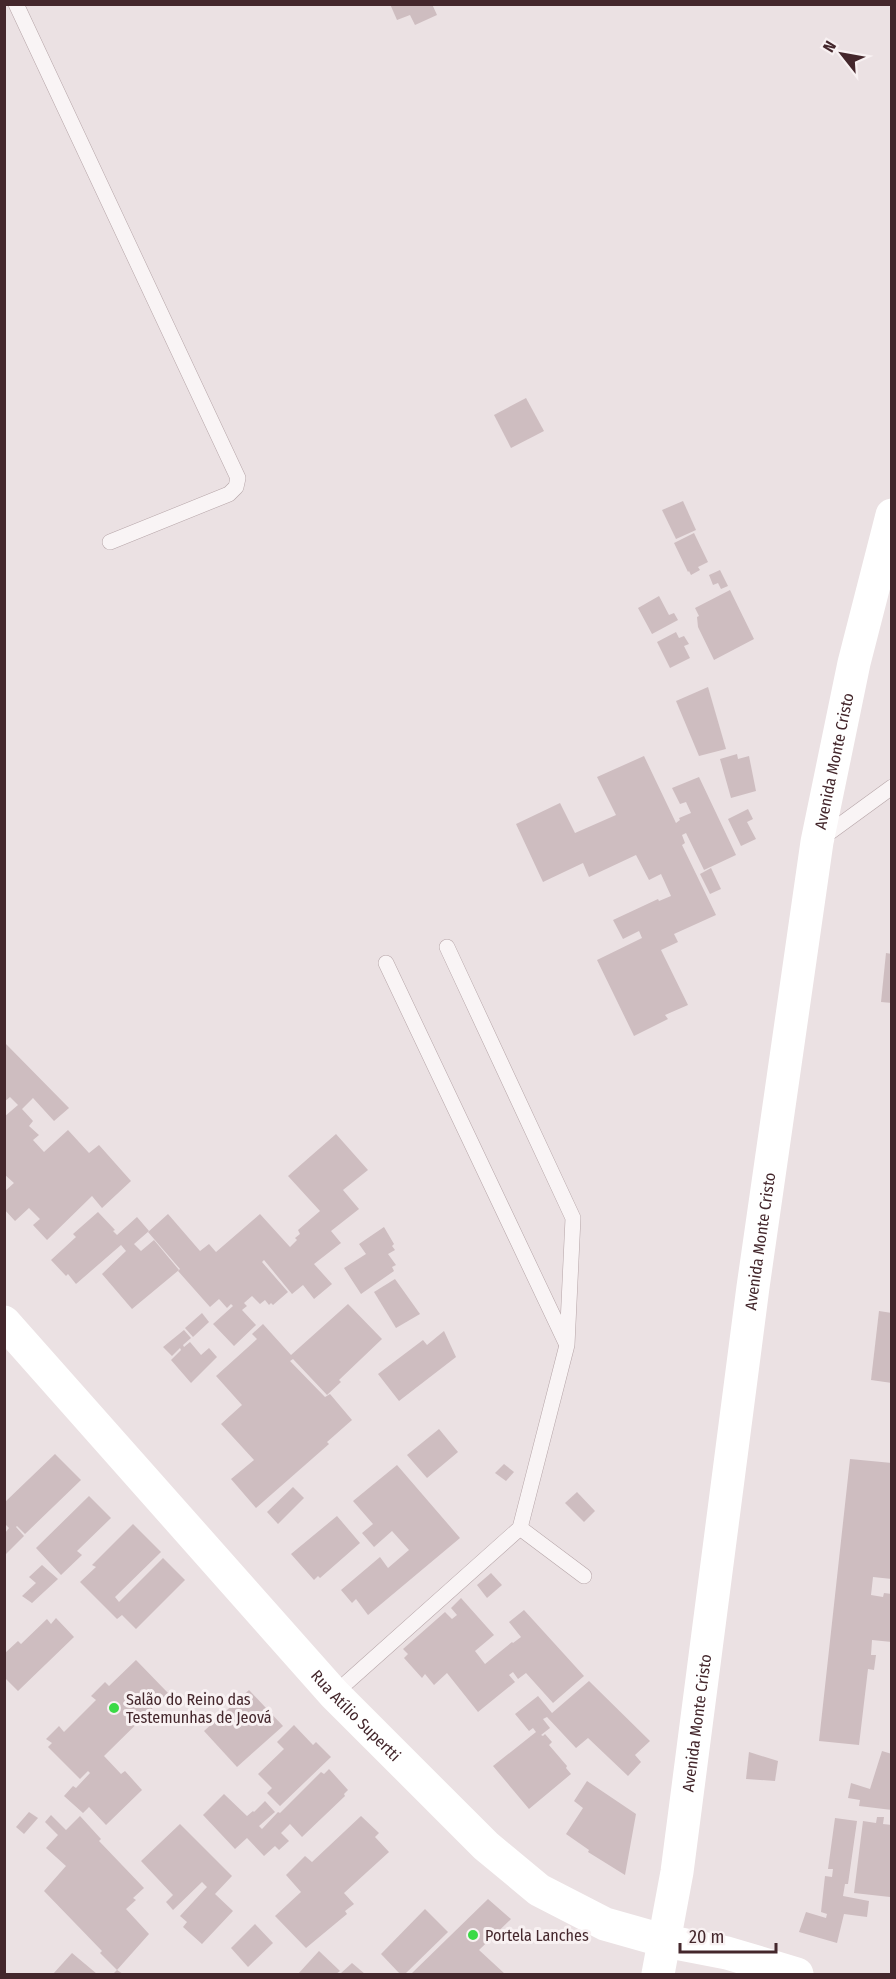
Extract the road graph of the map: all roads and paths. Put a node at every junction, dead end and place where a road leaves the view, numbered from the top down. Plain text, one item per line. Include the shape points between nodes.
1 (16, 4) edge
2 (891, 515) edge
3 (110, 542) dead end
4 (891, 787) edge
5 (817, 842) junction
6 (447, 947) dead end
7 (386, 963) dead end
8 (4, 1322) edge
9 (567, 1345) junction
10 (520, 1528) junction
11 (584, 1576) dead end
12 (334, 1694) junction
13 (665, 1941) junction
14 (658, 1974) edge
15 (797, 1974) edge

1 - 3 lane via 238,478 229,494
2 - 5 main road, Avenida Monte Cristo via 854,663
4 - 5 lane
5 - 13 main road, Avenida Monte Cristo
6 - 9 lane via 573,1218
7 - 9 lane
8 - 12 main road, Rua Atílio Supertti
9 - 10 lane
10 - 11 lane
10 - 12 lane
12 - 13 main road, Rua Atílio Supertti via 486,1846 539,1890 605,1924
13 - 14 main road, Avenida Monte Cristo
13 - 15 main road, Rua Atílio Supertti via 727,1953

